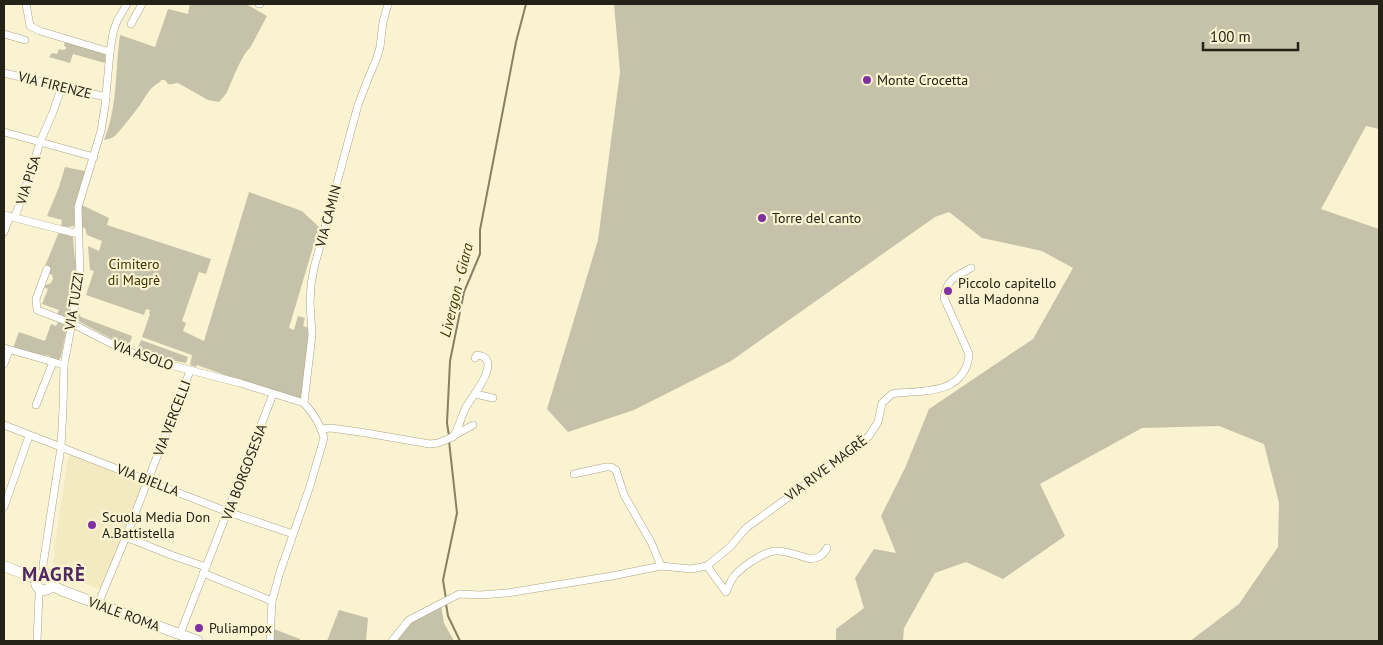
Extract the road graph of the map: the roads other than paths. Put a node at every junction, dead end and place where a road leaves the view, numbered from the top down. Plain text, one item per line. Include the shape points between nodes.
1 (26, 4) edge
2 (127, 4) edge
3 (142, 4) edge
4 (388, 4) edge
5 (131, 24) dead end
6 (4, 34) edge
7 (25, 40) dead end
8 (110, 52) junction
9 (4, 73) edge
10 (62, 86) junction
11 (106, 98) junction
12 (4, 132) edge
13 (40, 142) junction
14 (94, 157) junction
15 (9, 216) edge
16 (78, 229) junction
17 (4, 232) edge
18 (971, 268) dead end
19 (47, 269) dead end
20 (71, 323) junction
21 (7, 349) edge
22 (475, 358) dead end
23 (52, 362) junction
24 (4, 364) edge
25 (64, 365) junction
26 (190, 371) junction
27 (274, 394) junction
28 (475, 394) junction
29 (493, 398) dead end
30 (304, 403) junction
31 (36, 405) dead end
32 (4, 425) edge
33 (473, 426) dead end
34 (321, 429) junction
35 (29, 436) junction
36 (452, 437) junction
37 (61, 447) junction
38 (574, 474) dead end
39 (149, 480) junction
40 (4, 508) edge
41 (228, 512) junction
42 (293, 534) junction
43 (126, 537) junction
44 (827, 548) dead end
45 (4, 566) edge
46 (661, 566) junction
47 (707, 566) junction
48 (204, 570) junction
49 (40, 576) junction
50 (46, 587) junction
51 (272, 601) junction
52 (98, 604) junction
53 (180, 634) junction
54 (37, 641) edge
55 (198, 641) edge
56 (270, 641) edge
57 (392, 641) edge

1 - 8 street via 30,26
2 - 8 street, VIA TUZZI via 117,21
3 - 5 street
4 - 30 street, VIA CAMIN via 380,47 358,105 314,268 310,303 312,335
6 - 7 street
8 - 11 street, VIA TUZZI
9 - 10 street, VIA FIRENZE
10 - 11 street, VIA FIRENZE
10 - 13 street, VIA PISA
11 - 14 street, VIA TUZZI
12 - 13 street, VIA PISA
13 - 14 street, VIA PISA
13 - 15 street, VIA PISA via 31,172
14 - 16 street, VIA TUZZI via 79,202
15 - 16 street via 74,233
15 - 17 street, VIA PISA
16 - 20 street, VIA TUZZI via 80,279
18 - 47 street, VIA RIVE MAGRÈ via 954,277 944,290 944,298 969,354 962,374 945,388 892,394 882,403 878,422 869,436 746,528
19 - 20 street, VIA ASOLO via 36,299 37,310
20 - 25 street, VIA TUZZI
20 - 26 street, VIA ASOLO via 132,354
21 - 23 street
21 - 24 street
22 - 28 street via 482,356 487,364 485,378
23 - 25 street
23 - 31 street
25 - 37 street, VIA TUZZI
26 - 27 street, VIA ASOLO via 240,382
26 - 39 street, VIA VERCELLI
27 - 30 street, VIA ASOLO
27 - 41 street, VIA BORGOSESIA
28 - 29 street
28 - 36 street
30 - 34 street
32 - 35 street, VIA BIELLA
33 - 36 street
34 - 36 street via 369,433 430,444
34 - 42 street via 324,438 318,462
35 - 37 street, VIA BIELLA
35 - 40 street
37 - 39 street, VIA BIELLA
37 - 49 street, VIA TUZZI
38 - 46 street via 606,467 616,470 624,496
39 - 41 street, VIA BIELLA
39 - 43 street, VIA VERCELLI
41 - 42 street, VIA BIELLA
41 - 48 street, VIA BORGOSESIA
42 - 51 street
43 - 48 street
43 - 52 street, VIA VERCELLI
44 - 47 street via 824,554 815,558 776,551 766,554 734,576 726,592
45 - 49 main road
46 - 47 street via 691,569
46 - 57 street via 527,590 459,594 409,620
48 - 51 street
48 - 53 street, VIA BORGOSESIA
49 - 50 main road via 37,586
50 - 52 main road, VIALE ROMA
50 - 54 street via 39,595
51 - 56 street
52 - 53 main road, VIALE ROMA
53 - 55 main road, VIALE ROMA

